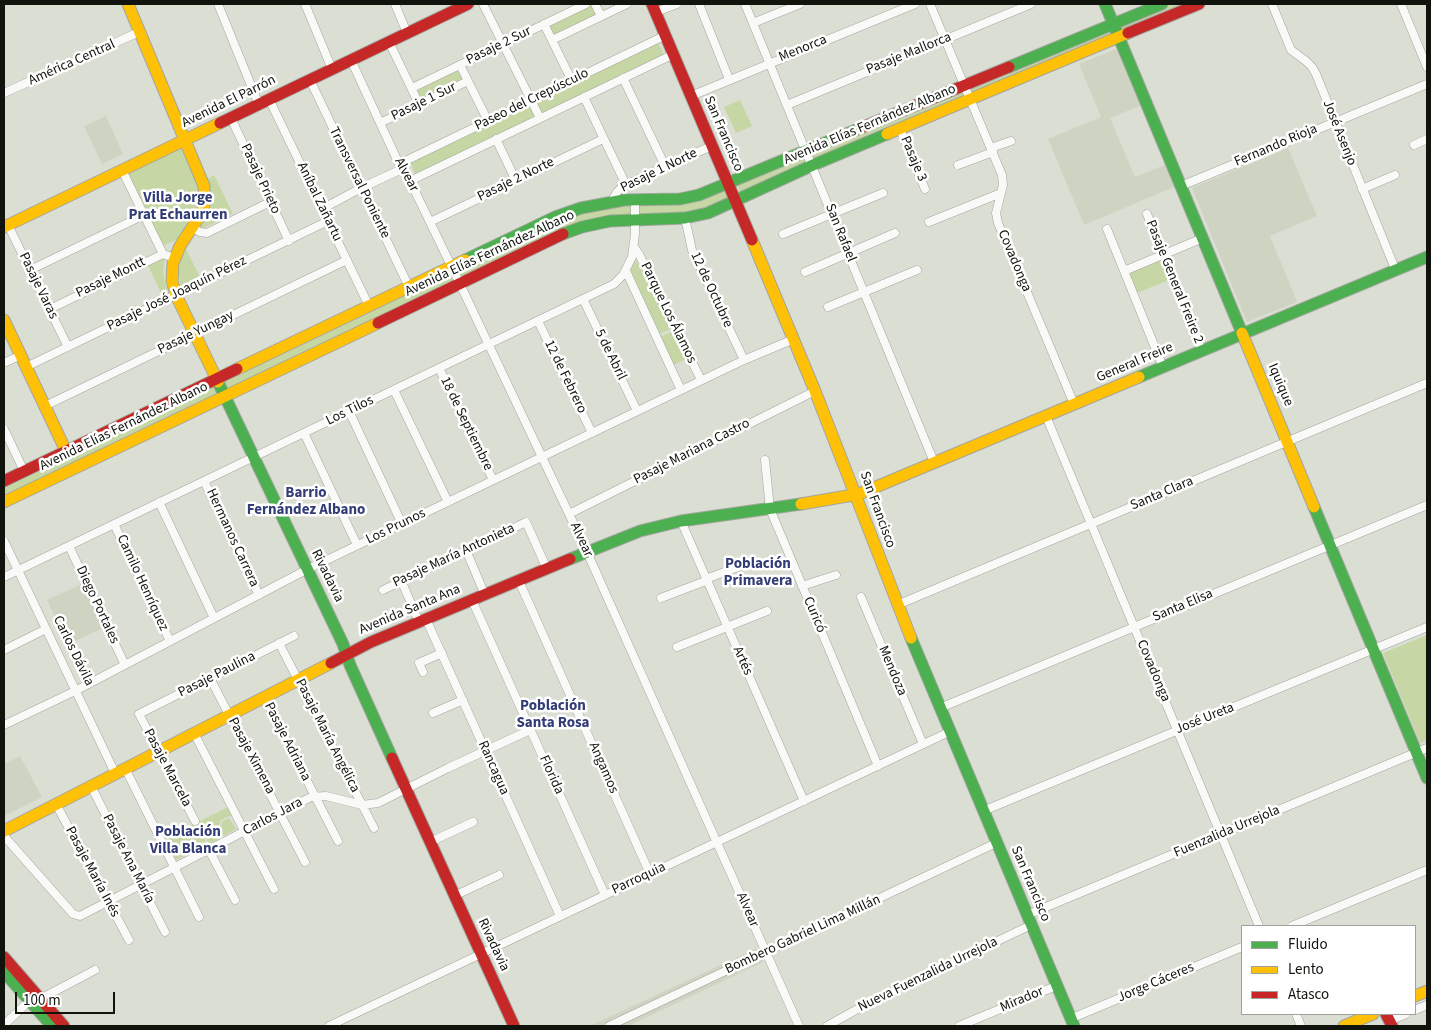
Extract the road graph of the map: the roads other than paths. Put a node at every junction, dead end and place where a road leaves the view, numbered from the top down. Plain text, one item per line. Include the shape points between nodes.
1 (128, 4) edge
2 (218, 4) edge
3 (305, 4) edge
4 (395, 4) edge
5 (468, 4) edge
6 (483, 4) edge
7 (586, 4) edge
8 (594, 4) edge
9 (627, 4) edge
10 (677, 4) edge
11 (699, 4) edge
12 (746, 4) edge
13 (800, 4) edge
14 (915, 4) edge
15 (930, 4) edge
16 (1031, 4) edge
17 (1105, 4) edge
18 (1162, 4) edge
19 (1272, 4) edge
20 (1401, 4) edge
21 (1193, 5) edge
22 (654, 8) edge
23 (600, 16) junction
24 (753, 23) junction
25 (544, 24) junction
26 (1114, 24) junction
27 (139, 32) junction
28 (407, 33) junction
29 (666, 35) junction
30 (1119, 37) junction
31 (945, 39) junction
32 (552, 40) junction
33 (389, 42) junction
34 (502, 44) junction
35 (674, 54) junction
36 (1039, 55) junction
37 (351, 60) junction
38 (769, 63) junction
39 (460, 65) junction
40 (1427, 66) edge
41 (1044, 68) junction
42 (332, 69) junction
43 (623, 78) junction
44 (729, 79) junction
45 (310, 80) junction
46 (468, 81) junction
47 (572, 81) junction
48 (1427, 84) edge
49 (964, 85) junction
50 (412, 88) junction
51 (4, 93) edge
52 (691, 96) junction
53 (584, 97) junction
54 (971, 99) junction
55 (531, 101) junction
56 (264, 102) junction
57 (419, 104) junction
58 (787, 105) junction
59 (230, 118) junction
60 (540, 118) junction
61 (488, 121) junction
62 (1334, 122) junction
63 (380, 123) junction
64 (900, 129) junction
65 (496, 139) junction
66 (603, 139) junction
67 (1427, 139) edge
68 (185, 140) junction
69 (1011, 141) dead end
70 (1414, 145) dead end
71 (712, 146) junction
72 (807, 150) junction
73 (992, 150) junction
74 (813, 165) junction
75 (958, 165) dead end
76 (400, 166) junction
77 (665, 166) junction
78 (122, 170) junction
79 (1395, 175) dead end
80 (516, 180) junction
81 (410, 181) junction
82 (728, 184) junction
83 (626, 185) junction
84 (1181, 186) junction
85 (361, 188) junction
86 (925, 189) dead end
87 (1362, 189) junction
88 (883, 193) dead end
89 (1001, 193) junction
90 (635, 200) junction
91 (735, 200) junction
92 (612, 201) junction
93 (270, 202) junction
94 (322, 209) junction
95 (833, 213) junction
96 (1146, 214) dead end
97 (144, 215) junction
98 (685, 218) junction
99 (635, 220) junction
100 (328, 222) junction
101 (430, 222) junction
102 (929, 222) dead end
103 (6, 226) edge
104 (193, 228) junction
105 (1107, 229) dead end
106 (895, 233) dead end
107 (783, 234) dead end
108 (1203, 238) junction
109 (289, 240) junction
110 (634, 247) junction
111 (849, 253) junction
112 (1163, 254) junction
113 (169, 256) junction
114 (1427, 257) edge
115 (347, 260) junction
116 (451, 266) junction
117 (30, 270) junction
118 (917, 270) dead end
119 (626, 271) junction
120 (1124, 271) junction
121 (1396, 271) junction
122 (805, 272) dead end
123 (460, 284) junction
124 (409, 287) junction
125 (864, 293) junction
126 (176, 295) junction
127 (583, 299) junction
128 (369, 306) junction
129 (828, 307) dead end
130 (50, 309) junction
131 (4, 320) edge
132 (538, 321) junction
133 (194, 334) junction
134 (1243, 334) junction
135 (794, 339) junction
136 (488, 344) junction
137 (68, 347) junction
138 (1202, 351) junction
139 (20, 355) junction
140 (744, 360) junction
141 (4, 363) edge
142 (26, 367) junction
143 (1164, 367) junction
144 (439, 368) junction
145 (216, 379) junction
146 (701, 380) junction
147 (1427, 384) edge
148 (394, 390) junction
149 (681, 390) junction
150 (815, 390) junction
151 (224, 396) junction
152 (1074, 404) junction
153 (45, 406) junction
154 (349, 411) junction
155 (637, 411) junction
156 (1046, 416) junction
157 (4, 429) edge
158 (304, 433) junction
159 (592, 433) junction
160 (1287, 442) junction
161 (66, 451) junction
162 (254, 457) junction
163 (542, 457) junction
164 (765, 460) dead end
165 (934, 462) junction
166 (24, 471) junction
167 (493, 480) junction
168 (4, 481) edge
169 (204, 481) junction
170 (855, 495) junction
171 (4, 502) edge
172 (160, 502) junction
173 (448, 502) junction
174 (1427, 505) edge
175 (770, 509) junction
176 (569, 514) junction
177 (681, 521) junction
178 (114, 524) junction
179 (402, 524) junction
180 (1091, 524) junction
181 (4, 541) edge
182 (357, 545) junction
183 (1330, 545) junction
184 (69, 546) junction
185 (466, 550) junction
186 (587, 552) junction
187 (749, 563) dead end
188 (308, 569) junction
189 (547, 569) junction
190 (18, 570) junction
191 (836, 575) dead end
192 (4, 577) edge
193 (401, 580) junction
194 (519, 580) junction
195 (706, 580) junction
196 (802, 586) junction
197 (382, 590) dead end
198 (259, 595) junction
199 (485, 595) junction
200 (861, 597) dead end
201 (661, 598) dead end
202 (472, 600) junction
203 (897, 604) junction
204 (767, 611) dead end
205 (214, 618) junction
206 (422, 621) junction
207 (727, 627) junction
208 (1134, 627) junction
209 (1427, 627) edge
210 (46, 629) junction
211 (294, 636) dead end
212 (170, 641) junction
213 (279, 643) junction
214 (677, 646) dead end
215 (1373, 649) junction
216 (4, 650) edge
217 (442, 653) junction
218 (346, 654) junction
219 (125, 665) junction
220 (423, 672) dead end
221 (210, 678) junction
222 (298, 680) junction
223 (75, 691) junction
224 (264, 697) junction
225 (463, 700) junction
226 (940, 708) junction
227 (432, 713) dead end
228 (140, 714) joint
229 (229, 715) junction
230 (4, 725) edge
231 (530, 730) junction
232 (1177, 730) junction
233 (949, 732) junction
234 (194, 733) junction
235 (923, 744) junction
236 (485, 750) junction
237 (1422, 750) edge
238 (158, 751) junction
239 (878, 766) junction
240 (120, 771) junction
241 (1427, 778) edge
242 (91, 786) junction
243 (406, 789) junction
244 (315, 796) junction
245 (804, 801) junction
246 (56, 804) junction
247 (362, 804) junction
248 (983, 811) junction
249 (281, 813) junction
250 (195, 821) dead end
251 (473, 822) dead end
252 (374, 828) dead end
253 (4, 831) edge
254 (245, 832) junction
255 (1221, 834) junction
256 (4, 836) edge
257 (338, 841) dead end
258 (430, 842) junction
259 (717, 842) junction
260 (996, 843) junction
261 (209, 850) junction
262 (305, 862) dead end
263 (175, 868) junction
264 (1427, 870) edge
265 (499, 874) dead end
266 (650, 874) junction
267 (141, 885) junction
268 (274, 889) dead end
269 (605, 895) junction
270 (454, 896) junction
271 (235, 900) dead end
272 (108, 902) junction
273 (560, 916) junction
274 (199, 917) dead end
275 (1029, 920) junction
276 (1259, 925) edge
277 (1294, 925) edge
278 (164, 932) dead end
279 (129, 940) dead end
280 (1241, 947) edge
281 (766, 952) junction
282 (481, 954) junction
283 (4, 957) edge
284 (95, 970) dead end
285 (4, 972) edge
286 (1056, 986) junction
287 (35, 1000) junction
288 (1371, 1015) edge
289 (1403, 1015) edge
290 (1389, 1020) edge
291 (1072, 1022) edge
292 (4, 1025) edge
293 (52, 1026) edge
294 (64, 1026) edge
295 (329, 1026) edge
296 (514, 1026) edge
297 (610, 1026) edge
298 (799, 1026) edge
299 (827, 1026) edge
300 (959, 1026) edge
301 (1344, 1026) edge

1 - 27 main road
2 - 56 street, Aníbal Zañartu
3 - 42 street
4 - 28 street
5 - 28 main road, Avenida El Parrón
6 - 34 street
7 - 25 street, Pasaje 2 Sur
8 - 23 street
9 - 23 street
10 - 22 street
11 - 44 street
12 - 24 street, San Rafael
13 - 24 street
14 - 38 street, Menorca
15 - 31 street, Covadonga
16 - 31 street, Pasaje Mallorca
17 - 26 main road, Iquique
18 - 26 main road, Avenida Elías Fernández Albano
19 - 62 street, José Asenjo via 1291,50 1312,67
20 - 40 street
21 - 30 main road, Avenida Elías Fernández Albano
22 - 29 main road, San Francisco
23 - 32 street
24 - 38 street, San Rafael
25 - 32 street
25 - 34 street, Pasaje 2 Sur
26 - 30 main road, Iquique
26 - 36 main road, Avenida Elías Fernández Albano
27 - 51 street, América Central
27 - 68 main road
28 - 33 main road, Avenida El Parrón
29 - 35 main road, San Francisco
29 - 47 street, Paseo del Crepúsculo
30 - 41 main road, Avenida Elías Fernández Albano
30 - 84 main road, Iquique
31 - 49 street, Covadonga
31 - 58 street, Pasaje Mallorca
32 - 47 street
33 - 37 main road, Avenida El Parrón
33 - 50 street
34 - 39 street, Pasaje 2 Sur
34 - 55 street
35 - 43 street, Paseo del Crepúsculo
35 - 52 main road, San Francisco
36 - 41 main road
36 - 49 main road, Avenida Elías Fernández Albano
37 - 42 main road, Avenida El Parrón
37 - 63 street, Alvear
38 - 44 street, Menorca
38 - 58 street, San Rafael
39 - 46 street
39 - 50 street, Pasaje 2 Sur
41 - 54 main road, Avenida Elías Fernández Albano
42 - 45 main road, Avenida El Parrón
43 - 53 street, Paseo del Crepúsculo
43 - 77 street
44 - 52 street, Menorca
45 - 56 main road, Avenida El Parrón
45 - 85 street, Transversal Poniente
46 - 57 street, Pasaje 1 Sur
46 - 61 street
47 - 55 street, Paseo del Crepúsculo
48 - 62 street, Fernando Rioja
49 - 54 street, Covadonga
49 - 72 main road, Avenida Elías Fernández Albano
50 - 57 street
52 - 71 main road, San Francisco
53 - 60 street, Paseo del Crepúsculo
53 - 66 street
54 - 64 main road, Avenida Elías Fernández Albano
54 - 73 street, Covadonga
55 - 60 street
55 - 61 street, Paseo del Crepúsculo
56 - 59 main road, Avenida El Parrón
56 - 94 street, Aníbal Zañartu
57 - 63 street, Pasaje 1 Sur
58 - 72 street, San Rafael
59 - 68 main road, Avenida El Parrón
59 - 93 street, Pasaje Prieto
60 - 65 street, Paseo del Crepúsculo
61 - 76 street, Paseo del Crepúsculo
62 - 84 street, Fernando Rioja
62 - 87 street, José Asenjo
63 - 76 street, Alvear
64 - 74 main road, Avenida Elías Fernández Albano
64 - 86 street, Pasaje 3
65 - 80 street
65 - 81 street, Paseo del Crepúsculo
66 - 80 street, Pasaje 2 Norte
66 - 83 street
67 - 70 street
68 - 78 main road, Avenida El Parrón
68 - 104 main road via 205,191 204,208
69 - 73 street
71 - 77 street, Pasaje 1 Norte
71 - 82 main road, San Francisco
72 - 74 street, San Rafael
72 - 82 main road, Avenida Elías Fernández Albano
73 - 75 street
73 - 89 street, Covadonga via 1003,178
74 - 91 main road, Avenida Elías Fernández Albano
74 - 95 street, San Rafael
76 - 81 street, Alvear
76 - 85 street, Paseo del Crepúsculo
77 - 83 street, Pasaje 1 Norte
78 - 97 street
78 - 103 main road, Avenida El Parrón
79 - 87 street
80 - 101 street, Pasaje 2 Norte
81 - 101 street, Alvear
82 - 90 main road, Avenida Elías Fernández Albano via 689,197
82 - 91 main road, San Francisco
83 - 92 street, Pasaje 1 Norte
84 - 108 main road, Iquique
85 - 94 street, Paseo del Crepúsculo
85 - 124 street, Transversal Poniente
87 - 121 street, José Asenjo
88 - 95 street
89 - 102 street
89 - 152 street, Covadonga via 996,213 998,223
90 - 92 main road, Avenida Elías Fernández Albano
90 - 99 street
91 - 98 main road, Avenida Elías Fernández Albano via 708,213
91 - 135 main road, San Francisco
92 - 116 main road, Avenida Elías Fernández Albano via 555,217
93 - 104 street via 207,233
93 - 109 street, Pasaje Prieto
94 - 100 street, Aníbal Zañartu
95 - 107 street
95 - 111 street, San Rafael
96 - 112 street, Pasaje General Freire 2
97 - 113 street
97 - 117 street
98 - 99 main road, Avenida Elías Fernández Albano
98 - 140 street, 12 de Octubre via 692,250
99 - 110 street
99 - 123 main road, Avenida Elías Fernández Albano via 610,221 573,230
100 - 109 street, Pasaje José Joaquín Pérez
100 - 115 street, Aníbal Zañartu
101 - 116 street, Alvear
103 - 117 street, Pasaje Varas
104 - 113 main road
105 - 120 street
106 - 111 street
108 - 112 street
108 - 134 main road, Iquique
109 - 126 street, Pasaje José Joaquín Pérez
110 - 119 street
110 - 146 street, Parque Los Álamos
111 - 122 street
111 - 125 street, San Rafael
112 - 120 street
112 - 138 street, Pasaje General Freire 2
113 - 126 main road, Rivadavia
113 - 130 street, Pasaje Montt
114 - 121 main road, General Freire
115 - 128 street, Aníbal Zañartu
115 - 133 street, Pasaje Yungay
116 - 123 street, Alvear
116 - 124 main road, Avenida Elías Fernández Albano
117 - 130 street, Pasaje Varas
118 - 125 street
119 - 127 street, Los Tilos via 614,284
119 - 149 street, Parque Los Álamos
120 - 143 street
121 - 134 main road, General Freire
123 - 136 street, Alvear
123 - 151 main road, Avenida Elías Fernández Albano
124 - 128 main road, Avenida Elías Fernández Albano
125 - 129 street
125 - 165 street, San Rafael
126 - 133 main road, Rivadavia
126 - 137 street, Pasaje José Joaquín Pérez
127 - 132 street, Los Tilos
127 - 155 street, 5 de Abril
128 - 145 main road, Avenida Elías Fernández Albano
130 - 137 street, Pasaje Varas
131 - 139 main road
132 - 136 street, Los Tilos
132 - 159 street, 12 de Febrero
133 - 145 main road, Rivadavia
133 - 153 street, Pasaje Yungay
134 - 138 main road, General Freire
134 - 160 main road, Iquique
135 - 140 street, Los Prunos
135 - 150 main road, San Francisco
136 - 144 street, Los Tilos
136 - 163 street, Alvear
137 - 142 street, Pasaje José Joaquín Pérez
138 - 143 main road, General Freire
139 - 141 street
139 - 142 main road
140 - 146 street, Los Prunos
142 - 153 main road
143 - 152 main road, General Freire
144 - 148 street, Los Tilos
144 - 167 street, 18 de Septiembre
145 - 151 main road, Rivadavia
145 - 161 main road, Avenida Elías Fernández Albano
146 - 149 street, Los Prunos
147 - 160 street, Santa Clara
148 - 154 street, Los Tilos
148 - 173 street
149 - 155 street, Los Prunos
150 - 170 main road, San Francisco
150 - 176 street, Pasaje Mariana Castro
151 - 162 main road, Rivadavia
151 - 171 main road, Avenida Elías Fernández Albano
152 - 156 main road, General Freire
153 - 161 main road
154 - 158 street, Los Tilos
154 - 179 street
155 - 159 street, Los Prunos
156 - 165 main road, General Freire
156 - 180 street, Covadonga
157 - 166 street
158 - 162 street, Los Tilos
158 - 182 street
159 - 163 street, Los Prunos
160 - 180 street, Santa Clara
160 - 183 main road, Iquique
161 - 166 main road, Avenida Elías Fernández Albano
162 - 169 street, Los Tilos
162 - 188 main road, Rivadavia
163 - 167 street, Los Prunos
163 - 176 street, Alvear
164 - 175 street, Curicó
165 - 170 main road, General Freire
166 - 168 main road, Avenida Elías Fernández Albano
167 - 173 street, Los Prunos
169 - 172 street, Los Tilos
169 - 198 street, Hermanos Carrera
170 - 175 main road, Avenida Santa Ana
170 - 203 main road, San Francisco
172 - 178 street, Los Tilos
172 - 205 street
173 - 179 street, Los Prunos
174 - 183 street, Santa Elisa
175 - 177 main road, Avenida Santa Ana
175 - 196 street, Curicó
176 - 186 street, Alvear
177 - 186 main road, Avenida Santa Ana via 640,531
177 - 195 street, Artés
178 - 184 street, Los Tilos
178 - 212 street, Camilo Henríquez
179 - 182 street, Los Prunos
180 - 203 street, Santa Clara
180 - 208 street, Covadonga
181 - 190 street, Carlos Dávila
182 - 188 street, Los Prunos
183 - 208 street, Santa Elisa
183 - 215 main road, Iquique
184 - 190 street, Los Tilos
184 - 219 street, Diego Portales
185 - 189 street, Pasaje María Antonieta via 526,522
185 - 193 street, Pasaje María Antonieta
185 - 199 street
186 - 189 main road, Avenida Santa Ana
186 - 259 street, Alvear
187 - 195 street
188 - 198 street, Los Prunos
188 - 218 main road, Rivadavia
189 - 194 main road, Avenida Santa Ana
190 - 192 street, Los Tilos
190 - 210 street, Carlos Dávila
191 - 196 street
193 - 197 street, Pasaje María Antonieta
193 - 206 street, Rancagua
194 - 199 main road, Avenida Santa Ana
194 - 266 street, Angamos
195 - 201 street
195 - 207 street, Artés
196 - 239 street, Curicó
198 - 205 street, Los Prunos
199 - 202 main road, Avenida Santa Ana
200 - 235 street, Mendoza
202 - 206 main road, Avenida Santa Ana
202 - 231 street, Florida
203 - 226 main road, San Francisco
204 - 207 street
205 - 212 street, Los Prunos
206 - 217 street, Rancagua
206 - 218 main road, Avenida Santa Ana
207 - 214 street
207 - 245 street, Artés
208 - 226 street, Santa Elisa
208 - 232 street, Covadonga
209 - 215 street, José Ureta
210 - 216 street
210 - 223 street, Carlos Dávila
211 - 213 street, Pasaje Paulina
212 - 219 street, Los Prunos
213 - 221 street, Pasaje Paulina
213 - 222 street, Pasaje María Angélica
215 - 232 street, José Ureta
215 - 237 main road, Iquique
217 - 220 street via 419,663
217 - 225 street, Rancagua
218 - 222 main road, Avenida Santa Ana
218 - 243 main road, Rivadavia
219 - 223 street, Los Prunos
221 - 228 street, Pasaje Paulina
221 - 229 street, Pasaje Ximena
222 - 224 main road, Avenida Santa Ana
222 - 247 street, Pasaje María Angélica
223 - 230 street, Los Prunos
223 - 240 street, Carlos Dávila
224 - 229 main road, Avenida Santa Ana
224 - 244 street, Pasaje Adriana
225 - 227 street
225 - 236 street, Rancagua
226 - 233 main road, San Francisco
228 - 238 street, Pasaje Marcela
229 - 234 main road, Avenida Santa Ana
229 - 249 street, Pasaje Ximena
231 - 236 street, Carlos Jara
231 - 269 street, Florida
232 - 248 street, José Ureta
232 - 255 street, Covadonga
233 - 235 street, Parroquia
233 - 248 main road, San Francisco
234 - 238 main road, Avenida Santa Ana
234 - 254 street
235 - 239 street, Parroquia
236 - 243 street, Carlos Jara
236 - 273 street, Rancagua
237 - 241 main road, Iquique
237 - 255 street, Fuenzalida Urrejola
238 - 240 main road, Avenida Santa Ana
238 - 250 street, Pasaje Marcela
239 - 245 street, Parroquia
240 - 242 main road, Avenida Santa Ana
240 - 263 street, Carlos Dávila
242 - 246 main road, Avenida Santa Ana
242 - 267 street, Pasaje Ana María
243 - 247 street, Carlos Jara via 384,801
243 - 258 main road, Rivadavia
244 - 247 street, Carlos Jara
244 - 249 street, Carlos Jara
244 - 257 street, Pasaje Adriana
245 - 259 street, Parroquia
246 - 253 main road, Avenida Santa Ana
246 - 272 street, Pasaje María Inés
247 - 252 street, Pasaje María Angélica
248 - 260 main road, San Francisco
249 - 254 street, Carlos Jara
249 - 262 street, Pasaje Ximena
251 - 258 street
254 - 261 street, Carlos Jara
254 - 268 street
255 - 275 street, Fuenzalida Urrejola
255 - 276 street, Covadonga
256 - 272 street, Carlos Jara via 73,914 83,916
258 - 270 main road, Rivadavia
259 - 266 street, Parroquia
259 - 281 street, Alvear
260 - 275 main road, San Francisco
260 - 281 street, Bombero Gabriel Lima Millán
261 - 263 street, Carlos Jara
261 - 271 street
263 - 267 street, Carlos Jara
263 - 274 street, Carlos Dávila
264 - 277 street
265 - 270 street
266 - 269 street, Parroquia
267 - 272 street, Carlos Jara
267 - 278 street, Pasaje Ana María
269 - 273 street, Parroquia
270 - 282 main road, Rivadavia
272 - 279 street, Pasaje María Inés
273 - 282 street, Parroquia
275 - 286 main road, San Francisco
275 - 299 street, Nueva Fuenzalida Urrejola
280 - 291 street, Jorge Cáceres
281 - 297 street, Bombero Gabriel Lima Millán
281 - 298 street, Alvear
282 - 295 street, Parroquia
282 - 296 main road, Rivadavia
283 - 287 main road
284 - 287 street
285 - 287 main road
286 - 291 main road, San Francisco
286 - 300 street, Mirador
287 - 292 street
287 - 293 main road
287 - 294 main road
288 - 301 main road
289 - 290 street

